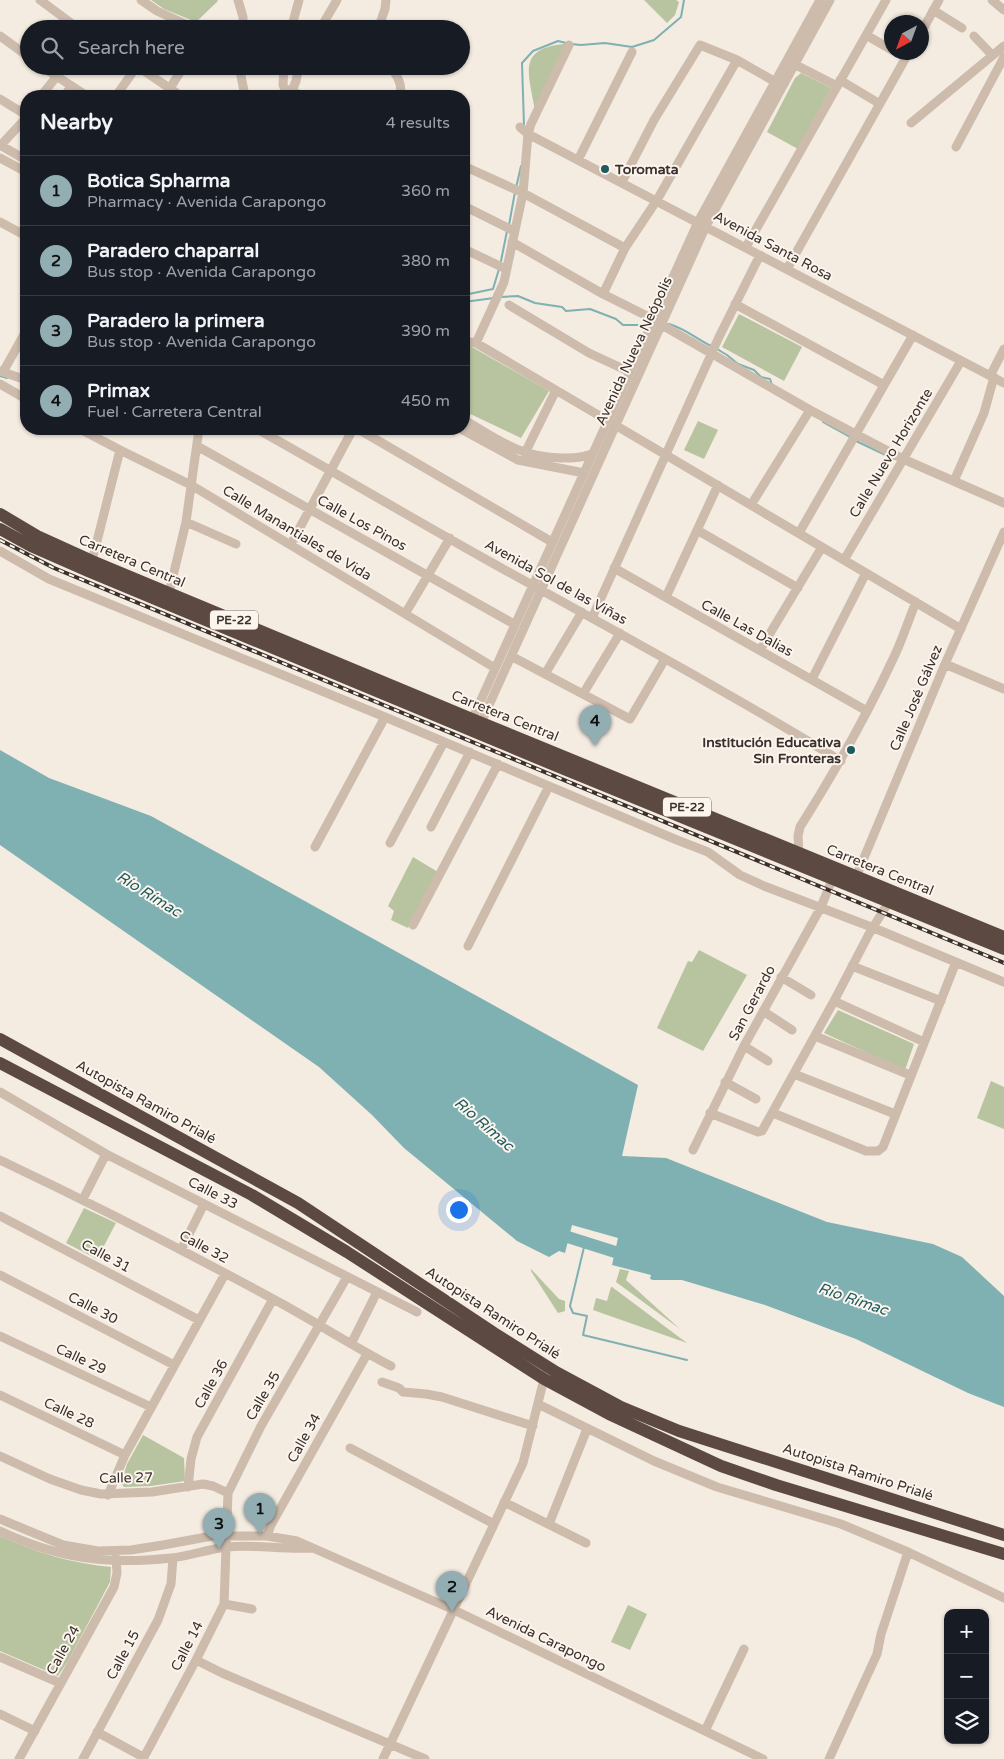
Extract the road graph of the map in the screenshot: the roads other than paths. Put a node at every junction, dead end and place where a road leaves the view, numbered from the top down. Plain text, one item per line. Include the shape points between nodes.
1 (40, 0) edge
2 (141, 0) edge
3 (238, 0) edge
4 (299, 0) edge
5 (337, 0) edge
6 (386, 0) edge
7 (820, 0) edge
8 (830, 0) edge
9 (886, 0) edge
10 (939, 0) edge
11 (992, 0) edge
12 (933, 10) junction
13 (1004, 10) edge
14 (929, 18) edge
15 (67, 20) edge
16 (176, 20) edge
17 (243, 20) edge
18 (293, 20) edge
19 (325, 20) edge
20 (381, 20) edge
21 (962, 28) dead end
22 (866, 35) junction
23 (0, 36) edge
24 (974, 36) dead end
25 (884, 45) edge
26 (569, 46) dead end
27 (1004, 46) edge
28 (20, 50) edge
29 (797, 51) junction
30 (632, 52) dead end
31 (992, 55) junction
32 (1004, 57) edge
33 (737, 60) junction
34 (906, 60) edge
35 (791, 63) junction
36 (131, 75) edge
37 (147, 75) edge
38 (178, 75) edge
39 (241, 75) edge
40 (284, 75) edge
41 (297, 75) edge
42 (397, 75) edge
43 (57, 76) joint
44 (839, 83) junction
45 (780, 84) junction
46 (72, 86) junction
47 (46, 90) edge
48 (69, 90) edge
49 (78, 90) edge
50 (120, 90) edge
51 (165, 90) edge
52 (168, 90) edge
53 (244, 90) edge
54 (285, 90) edge
55 (292, 90) edge
56 (401, 90) edge
57 (0, 99) edge
58 (880, 104) junction
59 (20, 113) edge
60 (911, 122) dead end
61 (20, 123) edge
62 (520, 127) dead end
63 (528, 134) junction
64 (0, 145) edge
65 (956, 147) dead end
66 (20, 155) edge
67 (0, 158) edge
68 (578, 160) junction
69 (20, 169) edge
70 (470, 169) edge
71 (622, 182) junction
72 (523, 193) junction
73 (657, 200) junction
74 (470, 209) edge
75 (0, 222) edge
76 (702, 224) junction
77 (514, 231) junction
78 (20, 233) edge
79 (512, 242) junction
80 (746, 247) junction
81 (626, 248) junction
82 (470, 252) edge
83 (760, 255) junction
84 (506, 269) junction
85 (787, 269) junction
86 (603, 294) junction
87 (735, 304) junction
88 (508, 305) dead end
89 (658, 322) junction
90 (913, 335) junction
91 (20, 341) edge
92 (470, 342) edge
93 (476, 343) junction
94 (1004, 349) edge
95 (712, 352) junction
96 (961, 360) junction
97 (1, 371) edge
98 (630, 372) junction
99 (992, 377) junction
100 (20, 378) edge
101 (1004, 383) edge
102 (0, 384) edge
103 (884, 385) junction
104 (556, 390) junction
105 (20, 396) edge
106 (810, 410) junction
107 (611, 422) junction
108 (470, 424) edge
109 (470, 434) edge
110 (856, 434) junction
111 (91, 435) edge
112 (198, 435) edge
113 (269, 435) edge
114 (350, 435) edge
115 (368, 435) edge
116 (197, 446) junction
117 (120, 450) junction
118 (524, 453) junction
119 (592, 454) junction
120 (666, 455) junction
121 (903, 459) junction
122 (331, 470) junction
123 (584, 473) junction
124 (954, 481) junction
125 (191, 485) junction
126 (718, 485) junction
127 (1004, 503) edge
128 (751, 505) junction
129 (310, 509) junction
130 (0, 514) edge
131 (186, 522) junction
132 (0, 529) edge
133 (697, 530) junction
134 (799, 534) junction
135 (1003, 535) edge
136 (450, 538) junction
137 (552, 542) junction
138 (236, 544) dead end
139 (291, 544) junction
140 (822, 547) junction
141 (0, 550) edge
142 (92, 560) junction
143 (844, 560) junction
144 (614, 568) junction
145 (866, 573) junction
146 (427, 575) junction
147 (537, 586) junction
148 (798, 588) junction
149 (169, 593) junction
150 (666, 597) junction
151 (916, 602) junction
152 (582, 612) junction
153 (405, 614) junction
154 (592, 618) junction
155 (514, 624) junction
156 (961, 629) junction
157 (620, 633) junction
158 (760, 650) junction
159 (511, 656) junction
160 (665, 659) junction
161 (945, 664) junction
162 (495, 668) junction
163 (545, 674) junction
164 (812, 679) junction
165 (1004, 689) edge
166 (583, 694) junction
167 (867, 711) junction
168 (385, 717) junction
169 (474, 726) junction
170 (444, 742) junction
171 (470, 752) junction
172 (841, 761) junction
173 (498, 764) junction
174 (549, 786) junction
175 (431, 827) dead end
176 (390, 843) dead end
177 (315, 847) dead end
178 (799, 853) junction
179 (835, 874) junction
180 (856, 876) junction
181 (892, 897) junction
182 (821, 907) junction
183 (413, 924) dead end
184 (874, 928) junction
185 (1004, 937) edge
186 (468, 946) dead end
187 (1004, 949) edge
188 (956, 962) junction
189 (852, 966) junction
190 (782, 977) junction
191 (1004, 982) edge
192 (811, 995) dead end
193 (834, 1001) junction
194 (941, 1001) junction
195 (763, 1011) junction
196 (792, 1030) dead end
197 (815, 1036) junction
198 (0, 1039) edge
199 (924, 1042) junction
200 (744, 1046) junction
201 (768, 1061) dead end
202 (0, 1063) edge
203 (794, 1074) junction
204 (910, 1076) junction
205 (725, 1082) junction
206 (0, 1092) edge
207 (756, 1099) dead end
208 (710, 1113) junction
209 (773, 1113) junction
210 (895, 1114) junction
211 (693, 1150) dead end
212 (106, 1154) junction
213 (0, 1160) edge
214 (83, 1199) junction
215 (204, 1204) junction
216 (0, 1216) edge
217 (181, 1250) junction
218 (225, 1274) junction
219 (0, 1276) edge
220 (347, 1277) junction
221 (377, 1292) junction
222 (273, 1299) junction
223 (417, 1312) dead end
224 (199, 1320) junction
225 (320, 1325) junction
226 (0, 1336) edge
227 (351, 1344) junction
228 (367, 1354) junction
229 (174, 1365) junction
230 (545, 1365) junction
231 (391, 1366) dead end
232 (544, 1379) junction
233 (382, 1382) dead end
234 (0, 1395) edge
235 (538, 1404) junction
236 (151, 1408) junction
237 (533, 1426) junction
238 (588, 1429) junction
239 (350, 1448) dead end
240 (126, 1455) junction
241 (0, 1456) edge
242 (188, 1487) junction
243 (228, 1493) junction
244 (108, 1495) junction
245 (504, 1502) junction
246 (0, 1519) edge
247 (494, 1524) junction
248 (549, 1524) junction
249 (0, 1530) edge
250 (1004, 1535) edge
251 (227, 1536) junction
252 (268, 1536) junction
253 (586, 1543) dead end
254 (226, 1547) junction
255 (314, 1548) junction
256 (116, 1550) junction
257 (908, 1552) junction
258 (1004, 1554) edge
259 (173, 1558) junction
260 (116, 1562) junction
261 (1004, 1598) edge
262 (224, 1604) junction
263 (252, 1609) dead end
264 (454, 1610) junction
265 (744, 1649) dead end
266 (0, 1657) edge
267 (196, 1660) junction
268 (60, 1683) junction
269 (0, 1714) edge
270 (35, 1730) junction
271 (705, 1731) junction
272 (97, 1732) junction
273 (390, 1744) junction
274 (143, 1758) edge
275 (19, 1759) edge
276 (83, 1759) edge
277 (384, 1759) edge
278 (425, 1759) edge
279 (763, 1759) edge
280 (829, 1759) edge

1 - 15 street
2 - 16 street
3 - 17 street
4 - 18 street
5 - 19 street
6 - 20 street
7 - 29 street, Avenida Nueva Neópolis
8 - 29 street, Avenida Nueva Neópolis
9 - 22 street
10 - 12 street
11 - 13 street
12 - 14 street
12 - 21 street
22 - 25 street
22 - 44 street
23 - 28 street
24 - 31 street
26 - 63 street
27 - 31 street
29 - 35 street, Avenida Nueva Neópolis
30 - 68 street
31 - 60 street
32 - 65 street
33 - 45 street
33 - 71 street via 700,45 654,120
33 - 73 street
34 - 58 street
35 - 44 street
35 - 45 street, Avenida Nueva Neópolis
36 - 50 street
37 - 51 street
38 - 52 street
39 - 53 street
40 - 54 street
41 - 55 street
42 - 56 street
43 - 46 street
43 - 47 street
44 - 58 street
44 - 80 street
45 - 76 street, Avenida Nueva Neópolis
46 - 48 street
46 - 49 street
57 - 59 street
58 - 85 street
61 - 64 street
62 - 63 street, Avenida Santa Rosa
63 - 68 street, Avenida Santa Rosa
63 - 72 street
64 - 66 street
67 - 69 street
68 - 71 street, Avenida Santa Rosa
70 - 72 street
71 - 73 street, Avenida Santa Rosa
72 - 77 street
72 - 81 street
73 - 76 street, Avenida Santa Rosa
73 - 81 street
74 - 77 street
75 - 78 street
76 - 80 street, Avenida Santa Rosa
76 - 89 street, Avenida Nueva Neópolis
77 - 79 street
79 - 84 street
79 - 86 street
80 - 83 street, Avenida Santa Rosa
81 - 86 street
82 - 84 street
83 - 85 street, Avenida Santa Rosa
83 - 87 street
84 - 93 street via 504,282
85 - 90 street, Avenida Santa Rosa
86 - 89 street
87 - 95 street
87 - 103 street
88 - 98 street via 589,353
89 - 95 street
89 - 98 street, Avenida Nueva Neópolis
89 - 107 street, Avenida Nueva Neópolis
90 - 96 street, Avenida Santa Rosa
90 - 103 street
91 - 97 street
92 - 93 street
93 - 104 street
94 - 99 street
95 - 106 street
95 - 120 street
96 - 99 street, Avenida Santa Rosa
96 - 121 street, Calle Nuevo Horizonte
97 - 100 street
98 - 107 street, Avenida Nueva Neópolis
99 - 101 street, Avenida Santa Rosa
99 - 124 street via 984,413
102 - 105 street
103 - 110 street
104 - 107 street
104 - 118 street
106 - 110 street
106 - 128 street
107 - 119 street, Avenida Nueva Neópolis
107 - 120 street
107 - 147 street, Avenida Nueva Neópolis
108 - 118 street
109 - 123 street via 518,460
110 - 121 street
110 - 134 street
111 - 117 street, Calle Manantiales de Vida
112 - 116 street
113 - 122 street, Avenida Sol de las Viñas
114 - 122 street
115 - 137 street
116 - 125 street
116 - 129 street, Calle Los Pinos
117 - 125 street, Calle Manantiales de Vida
117 - 142 street
118 - 119 street via 544,458 582,458
119 - 123 street, Avenida Nueva Neópolis
120 - 126 street
120 - 144 street
121 - 124 street
121 - 143 street, Calle Nuevo Horizonte
122 - 129 street
122 - 136 street, Avenida Sol de las Viñas
123 - 137 street, Avenida Nueva Neópolis
124 - 127 street
125 - 131 street
125 - 139 street, Calle Manantiales de Vida
126 - 128 street
126 - 133 street
128 - 134 street
129 - 139 street
129 - 146 street, Calle Los Pinos
130 - 142 highway, Carretera Central / PE-22 via 37,536
131 - 138 street
131 - 149 street
132 - 169 highway, Carretera Central / PE-22 via 88,571
133 - 148 street
133 - 150 street
134 - 140 street
135 - 156 street, Calle José Gálvez
136 - 146 street
136 - 147 street, Avenida Sol de las Viñas
137 - 147 street, Avenida Nueva Neópolis
139 - 153 street, Calle Manantiales de Vida
140 - 143 street
140 - 148 street
141 - 168 street via 49,580
142 - 149 highway, Carretera Central / PE-22
143 - 145 street
144 - 150 street, Calle Las Dalias
144 - 154 street
145 - 151 street
145 - 164 street
146 - 153 street
146 - 155 street, Calle Los Pinos
147 - 152 street, Avenida Sol de las Viñas
147 - 155 street, Avenida Nueva Neópolis
147 - 159 street, Avenida Nueva Neópolis
148 - 158 street
149 - 169 highway, Carretera Central / PE-22
150 - 158 street, Calle Las Dalias
151 - 156 street
151 - 167 street via 894,658
152 - 154 street, Avenida Sol de las Viñas
152 - 163 street
153 - 162 street, Calle Manantiales de Vida
154 - 157 street, Avenida Sol de las Viñas
155 - 162 street, Avenida Nueva Neópolis
156 - 161 street, Calle José Gálvez
157 - 160 street, Avenida Sol de las Viñas
157 - 166 street
158 - 164 street, Calle Las Dalias
159 - 163 street
159 - 169 street, Avenida Nueva Neópolis
160 - 166 street via 630,719
160 - 172 street, Avenida Sol de las Viñas
161 - 165 street
161 - 180 street, Calle José Gálvez
162 - 169 street, Avenida Nueva Neópolis
163 - 166 street
164 - 167 street, Calle Las Dalias
167 - 172 street
168 - 170 street
168 - 177 street
169 - 178 highway, Carretera Central / PE-22
169 - 179 highway, Carretera Central / PE-22
170 - 171 street
170 - 176 street
171 - 173 street
171 - 175 street
172 - 178 street via 800,827
173 - 174 street
173 - 183 street
174 - 182 street via 708,852 740,875
174 - 186 street
178 - 179 highway, Carretera Central / PE-22
179 - 180 highway, Carretera Central / PE-22
179 - 181 highway, Carretera Central / PE-22
179 - 182 street, San Gerardo
180 - 181 highway, Carretera Central / PE-22
181 - 184 street
181 - 185 highway, Carretera Central / PE-22
181 - 187 highway, Carretera Central / PE-22
182 - 184 street
182 - 190 street, San Gerardo
184 - 188 street
184 - 189 street
188 - 191 street
188 - 194 street
189 - 193 street
189 - 194 street
190 - 192 street
190 - 195 street, San Gerardo
193 - 197 street
193 - 199 street
194 - 199 street
195 - 196 street
195 - 200 street, San Gerardo
197 - 203 street
197 - 204 street
198 - 230 highway, Autopista Ramiro Prialé via 298,1203
199 - 204 street
200 - 201 street
200 - 205 street, San Gerardo
202 - 232 highway, Autopista Ramiro Prialé via 252,1195
203 - 209 street
203 - 210 street
204 - 210 street
205 - 207 street
205 - 208 street, San Gerardo
206 - 212 street, Calle 33
208 - 209 street via 758,1132 762,1131
208 - 211 street, San Gerardo
209 - 210 street via 866,1151 878,1151 883,1147
212 - 214 street
212 - 215 street, Calle 33
213 - 214 street, Calle 32
214 - 217 street, Calle 32
215 - 217 street
215 - 220 street, Calle 33
216 - 224 street, Calle 31
217 - 218 street, Calle 32
218 - 222 street, Calle 32
218 - 224 street
219 - 229 street, Calle 30
220 - 221 street, Calle 33
220 - 225 street, Calle 35
221 - 223 street, Calle 33
221 - 227 street
222 - 225 street, Calle 32
222 - 242 street, Calle 36 via 197,1437
224 - 229 street
225 - 227 street, Calle 32
225 - 243 street, Calle 35 via 261,1426
226 - 236 street, Calle 29
227 - 228 street, Calle 32
228 - 231 street, Calle 32
228 - 252 street, Calle 34 via 271,1525
229 - 236 street
230 - 232 street
230 - 250 highway, Autopista Ramiro Prialé via 621,1407 679,1431
232 - 235 street
232 - 258 highway, Autopista Ramiro Prialé via 721,1466
233 - 237 street via 403,1392 442,1397
234 - 240 street, Calle 28
235 - 237 street
235 - 238 street
236 - 240 street
237 - 245 street via 523,1463
238 - 248 street
238 - 257 street via 717,1488 841,1524
239 - 247 street
240 - 244 street
241 - 244 street, Calle 27 via 82,1490
242 - 243 street, Calle 27 via 208,1485
242 - 244 street, Calle 27
243 - 251 street, Calle 35
245 - 247 street
245 - 248 street
246 - 256 street, Avenida Carapongo via 63,1545
247 - 264 street
248 - 253 street
249 - 260 street, Avenida Carapongo via 62,1554
251 - 252 street, Avenida Carapongo
251 - 254 street, Calle 14
251 - 256 street, Avenida Carapongo
252 - 255 street, Avenida Carapongo
254 - 255 street, Avenida Carapongo
254 - 259 street, Avenida Carapongo
254 - 262 street, Calle 14
255 - 264 street, Avenida Carapongo
256 - 260 street, Calle 24
257 - 261 street
257 - 280 street via 877,1654
259 - 260 street, Avenida Carapongo
259 - 272 street, Calle 15 via 171,1584 158,1620
260 - 268 street, Calle 24 via 114,1587
262 - 263 street
262 - 267 street, Calle 14
264 - 271 street, Avenida Carapongo
264 - 273 street
265 - 271 street
266 - 268 street
267 - 273 street
267 - 274 street, Calle 14
268 - 270 street, Calle 24
269 - 270 street
270 - 275 street, Calle 24
271 - 279 street, Avenida Carapongo
272 - 274 street
272 - 276 street, Calle 15
273 - 277 street
273 - 278 street

